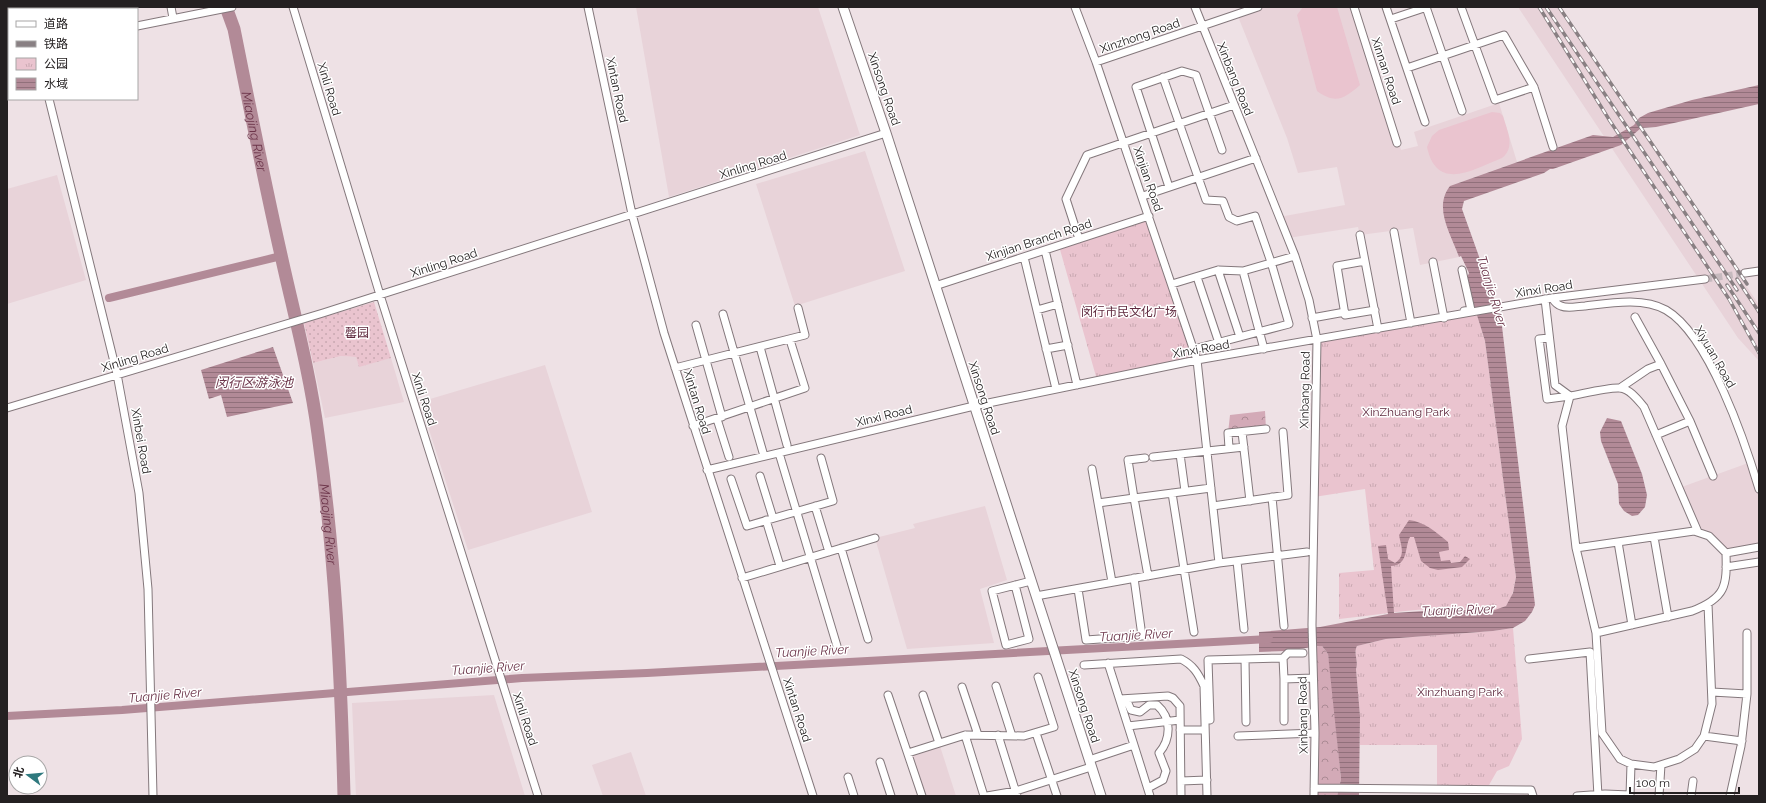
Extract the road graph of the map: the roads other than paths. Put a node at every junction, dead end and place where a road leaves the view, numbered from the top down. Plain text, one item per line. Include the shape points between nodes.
1 (171, 7) edge
2 (232, 7) edge
3 (293, 7) edge
4 (588, 7) edge
5 (843, 7) edge
6 (1075, 7) edge
7 (1195, 7) edge
8 (1258, 7) edge
9 (1354, 7) edge
10 (1386, 7) edge
11 (1426, 7) edge
12 (1461, 7) edge
13 (173, 18) junction
14 (1390, 19) junction
15 (138, 26) edge
16 (1202, 26) junction
17 (1475, 45) junction
18 (1443, 56) junction
19 (1096, 62) junction
20 (1407, 68) junction
21 (1164, 77) junction
22 (1534, 87) junction
23 (50, 100) edge
24 (1234, 105) junction
25 (1462, 111) dead end
26 (1210, 113) junction
27 (1425, 122) dead end
28 (1180, 124) junction
29 (886, 133) junction
30 (1152, 134) junction
31 (1124, 143) junction
32 (1397, 143) dead end
33 (1554, 147) dead end
34 (1222, 150) dead end
35 (1256, 158) junction
36 (1199, 177) junction
37 (1169, 187) junction
38 (1142, 196) junction
39 (632, 214) junction
40 (1149, 216) junction
41 (1394, 232) dead end
42 (1360, 235) dead end
43 (1079, 239) junction
44 (1045, 250) junction
45 (1294, 256) junction
46 (1024, 257) junction
47 (1365, 261) junction
48 (1271, 262) junction
49 (1432, 262) dead end
50 (1218, 270) junction
51 (1462, 270) dead end
52 (1243, 271) junction
53 (1759, 271) edge
54 (1745, 273) tunnel mouth
55 (1197, 277) junction
56 (1705, 279) tunnel mouth
57 (1172, 284) junction
58 (935, 286) junction
59 (380, 295) junction
60 (1549, 299) junction
61 (1058, 304) junction
62 (798, 308) dead end
63 (1037, 310) junction
64 (1375, 310) junction
65 (1345, 312) junction
66 (723, 314) dead end
67 (1455, 316) junction
68 (1635, 317) dead end
69 (1312, 318) junction
70 (1444, 318) junction
71 (1411, 323) junction
72 (696, 325) dead end
73 (1378, 329) junction
74 (1259, 332) junction
75 (1240, 337) junction
76 (1549, 338) junction
77 (790, 340) junction
78 (1317, 340) junction
79 (1219, 343) junction
80 (1068, 344) junction
81 (760, 347) junction
82 (1046, 349) junction
83 (1194, 349) junction
84 (1264, 349) junction
85 (735, 353) junction
86 (706, 360) junction
87 (1197, 360) junction
88 (1661, 364) junction
89 (675, 368) junction
90 (118, 374) junction
91 (1077, 384) junction
92 (1620, 388) junction
93 (1056, 389) junction
94 (1570, 396) junction
95 (774, 399) junction
96 (974, 406) junction
97 (750, 407) junction
98 (7, 408) edge
99 (720, 418) junction
100 (1690, 421) junction
101 (693, 426) junction
102 (1266, 429) dead end
103 (1242, 432) junction
104 (1282, 432) dead end
105 (1656, 435) junction
106 (787, 445) dead end
107 (1244, 447) junction
108 (1229, 448) junction
109 (1207, 451) junction
110 (779, 453) junction
111 (1180, 454) junction
112 (764, 456) junction
113 (729, 457) dead end
114 (1153, 457) dead end
115 (821, 458) dead end
116 (1145, 458) dead end
117 (1092, 469) dead end
118 (707, 470) junction
119 (760, 476) dead end
120 (1713, 476) dead end
121 (731, 479) dead end
122 (1211, 488) junction
123 (1759, 489) edge
124 (1185, 491) junction
125 (1172, 493) junction
126 (1272, 497) junction
127 (1134, 498) junction
128 (1250, 501) junction
129 (1098, 503) junction
130 (815, 506) junction
131 (1213, 506) junction
132 (797, 512) junction
133 (770, 519) junction
134 (1698, 532) junction
135 (1654, 537) junction
136 (875, 538) dead end
137 (1618, 542) junction
138 (1759, 547) edge
139 (841, 548) junction
140 (1576, 548) junction
141 (829, 552) junction
142 (1307, 552) dead end
143 (1726, 552) junction
144 (1278, 556) junction
145 (810, 557) junction
146 (1237, 560) junction
147 (1759, 562) edge
148 (1219, 563) junction
149 (780, 566) junction
150 (1726, 566) junction
151 (1183, 569) junction
152 (1148, 576) junction
153 (742, 578) junction
154 (1134, 578) junction
155 (1032, 581) junction
156 (1112, 582) junction
157 (1015, 585) junction
158 (1078, 589) junction
159 (1036, 596) junction
160 (1708, 604) junction
161 (1668, 617) junction
162 (1632, 625) junction
163 (1284, 626) dead end
164 (1244, 629) dead end
165 (1194, 632) dead end
166 (1596, 633) junction
167 (1747, 633) dead end
168 (868, 639) dead end
169 (837, 646) dead end
170 (1303, 653) dead end
171 (1283, 658) junction
172 (1530, 658) dead end
173 (1245, 659) junction
174 (1108, 663) junction
175 (1084, 665) dead end
176 (1038, 677) dead end
177 (1313, 678) junction
178 (1284, 679) junction
179 (996, 686) dead end
180 (962, 687) dead end
181 (1712, 692) junction
182 (1747, 694) junction
183 (888, 695) dead end
184 (924, 695) dead end
185 (1123, 699) junction
186 (1180, 720) junction
187 (1210, 720) dead end
188 (1168, 721) junction
189 (1284, 721) dead end
190 (1246, 722) dead end
191 (1128, 726) junction
192 (1180, 730) junction
193 (1205, 730) junction
194 (1036, 733) junction
195 (1315, 733) junction
196 (964, 735) junction
197 (978, 735) junction
198 (998, 735) junction
199 (1012, 736) junction
200 (1238, 736) dead end
201 (1704, 736) junction
202 (1742, 741) junction
203 (939, 743) junction
204 (1134, 745) junction
205 (908, 754) junction
206 (880, 762) dead end
207 (1090, 764) junction
208 (1631, 764) junction
209 (1661, 765) junction
210 (848, 777) dead end
211 (1051, 780) junction
212 (1207, 780) junction
213 (1180, 781) junction
214 (1693, 782) dead end
215 (1148, 788) junction
216 (1314, 788) junction
217 (1017, 794) edge
218 (1603, 795) edge
219 (1630, 795) edge
220 (153, 796) edge
221 (538, 796) edge
222 (813, 796) edge
223 (854, 796) edge
224 (891, 796) edge
225 (922, 796) edge
226 (986, 796) edge
227 (1056, 796) edge
228 (1101, 796) edge
229 (1150, 796) edge
230 (1181, 796) edge
231 (1207, 796) edge
232 (1314, 796) edge
233 (1533, 796) edge
234 (1577, 796) edge
235 (1659, 796) edge
236 (1690, 796) edge
237 (1730, 796) edge

1 - 13 street
2 - 13 street
3 - 59 street, Xinli Road
4 - 39 street, Xintan Road
5 - 29 main road, Xinsong Road
6 - 19 street, Xinjian Road
7 - 16 street, Xinbang Road
8 - 16 street, Xinzhong Road
9 - 32 street, Xinnan Road
10 - 14 street
11 - 14 street
11 - 18 street
12 - 17 street
13 - 15 street
14 - 20 street
16 - 19 street, Xinzhong Road
16 - 24 street, Xinbang Road
17 - 18 street
17 - 22 street via 1504,35
17 - 22 street via 1495,100
18 - 20 street
18 - 25 street
19 - 31 street, Xinjian Road
20 - 27 street
21 - 26 street via 1182,71 1196,74
21 - 28 street
21 - 30 street via 1136,87
22 - 33 street
23 - 90 street, Xinbei Road
24 - 26 street
24 - 35 street, Xinbang Road
26 - 28 street
26 - 34 street
28 - 30 street
28 - 36 street
29 - 39 street, Xinling Road
29 - 58 main road, Xinsong Road
30 - 31 street
30 - 37 street
31 - 38 street, Xinjian Road
31 - 43 street via 1088,155 1066,199
35 - 36 street
35 - 45 street, Xinbang Road
36 - 37 street
36 - 48 street via 1206,200 1223,201 1229,217 1237,221 1255,216
37 - 38 street
38 - 40 street, Xinjian Road
39 - 59 street, Xinling Road
39 - 89 street, Xintan Road
40 - 43 street, Xinjian Branch Road
40 - 57 street, Xinjian Road
41 - 71 street
42 - 47 street
43 - 44 street, Xinjian Branch Road
44 - 46 street, Xinjian Branch Road
44 - 61 street
45 - 48 street
45 - 69 street, Xinbang Road via 1309,300
46 - 58 street, Xinjian Branch Road
46 - 63 street
47 - 64 street
47 - 65 street via 1337,266
48 - 52 street
48 - 74 street via 1289,324
49 - 70 street
50 - 52 street
50 - 55 street
50 - 75 street
51 - 67 street via 1471,310 1459,312
52 - 74 street
53 - 54 street
55 - 57 street
55 - 79 street
56 - 60 street, Xinxi Road
57 - 83 street, Xinjian Road
58 - 96 main road, Xinsong Road
59 - 90 street, Xinling Road
59 - 221 street, Xinli Road
60 - 67 street, Xinxi Road
60 - 76 street
60 - 123 street, Xiyuan Road via 1566,307 1621,303 1654,305 1668,311 1677,319 1714,372 1736,419
61 - 63 street
61 - 80 street
62 - 77 street via 805,335
63 - 82 street
64 - 65 street via 1345,315
64 - 73 street
65 - 69 street
66 - 85 street
67 - 70 street, Xinxi Road
68 - 88 street
69 - 78 street, Xinbang Road
70 - 71 street, Xinxi Road
71 - 73 street, Xinxi Road
72 - 86 street
73 - 78 street, Xinxi Road
74 - 75 street
74 - 84 street
75 - 79 street
76 - 94 street via 1555,386
76 - 94 street via 1539,339 1547,399
77 - 81 street
77 - 95 street via 806,388
78 - 84 street, Xinxi Road
78 - 177 street, Xinbang Road
79 - 83 street
80 - 82 street
80 - 91 street
81 - 85 street
81 - 95 street
82 - 93 street
83 - 87 street, Xinjian Road
84 - 87 street, Xinxi Road
85 - 86 street
85 - 97 street
86 - 89 street
86 - 99 street
87 - 91 street, Xinxi Road
87 - 109 street, Xinjian Road
88 - 92 street
88 - 100 street
89 - 101 street, Xintan Road
90 - 98 street, Xinling Road
90 - 220 street, Xinbei Road via 143,522 148,589
91 - 93 street, Xinxi Road
92 - 94 street
92 - 105 street via 1644,407
93 - 96 street, Xinxi Road
94 - 140 street via 1562,426
95 - 97 street
95 - 106 street
96 - 110 street, Xinxi Road
96 - 155 main road, Xinsong Road
97 - 99 street
97 - 112 street
99 - 101 street
99 - 113 street
100 - 105 street
100 - 120 street
101 - 118 street, Xintan Road
102 - 103 street
103 - 107 street
103 - 108 street via 1228,433
104 - 126 street via 1288,495
105 - 134 street
107 - 108 street
107 - 128 street
108 - 109 street
109 - 111 street
109 - 122 street, Xinjian Road
110 - 112 street, Xinxi Road
110 - 132 street
111 - 114 street
111 - 124 street
112 - 118 street, Xinxi Road
115 - 130 street via 834,501
116 - 127 street via 1128,460
117 - 129 street
118 - 153 street, Xintan Road
119 - 133 street
121 - 133 street via 747,526
122 - 124 street
122 - 131 street, Xinjian Road
124 - 125 street
125 - 127 street
125 - 151 street
126 - 128 street
126 - 144 street
127 - 129 street
127 - 152 street
128 - 131 street
129 - 156 street
130 - 132 street
130 - 141 street
131 - 148 street, Xinjian Road
132 - 133 street
132 - 145 street
133 - 149 street
134 - 135 street
134 - 143 street via 1715,541
135 - 137 street
135 - 161 street
136 - 139 street
137 - 140 street
137 - 162 street
138 - 143 street
139 - 141 street
139 - 168 street
140 - 166 street
141 - 145 street
142 - 144 street
143 - 150 street
144 - 146 street
144 - 163 street
145 - 149 street
145 - 169 street
146 - 148 street
146 - 164 street
147 - 150 street
148 - 151 street
149 - 153 street
150 - 160 street via 1727,578 1723,587 1717,597
151 - 152 street
151 - 165 street
152 - 154 street
153 - 222 street, Xintan Road
154 - 156 street
154 - 158 street via 1142,636 1086,640
155 - 157 street
155 - 159 main road, Xinsong Road
156 - 158 street
157 - 157 street via 992,591 1006,646 1029,639
158 - 159 street
159 - 207 main road, Xinsong Road
160 - 161 street via 1692,612
160 - 181 street
161 - 162 street
162 - 166 street
166 - 208 street via 1602,733 1620,759
167 - 182 street
170 - 171 street via 1288,653
171 - 173 street
171 - 178 street
172 - 218 street via 1590,652
173 - 187 street via 1208,660
173 - 190 street
174 - 175 street
174 - 185 street
174 - 193 street via 1181,659 1191,664 1204,686
176 - 194 street via 1054,727
177 - 178 street
177 - 195 street, Xinbang Road
178 - 189 street
179 - 199 street
180 - 197 street
181 - 182 street
181 - 201 street via 1712,704
182 - 202 street
183 - 205 street
184 - 203 street
185 - 186 street via 1168,696 1180,706
185 - 188 street via 1131,710 1140,712 1148,705 1157,705
185 - 191 street
186 - 188 street
186 - 192 street
188 - 191 street
188 - 215 street via 1165,746 1159,753 1166,771 1163,780
191 - 204 street
192 - 193 street
192 - 213 street
193 - 212 street
194 - 199 street
194 - 211 street
195 - 200 street
195 - 216 street, Xinbang Road
196 - 197 street
196 - 203 street
196 - 226 street
197 - 198 street
198 - 199 street
198 - 217 street
201 - 202 street
201 - 209 street via 1695,749
202 - 237 street
203 - 205 street
204 - 207 street
204 - 215 street
205 - 225 street
206 - 224 street
207 - 211 street
207 - 228 main road, Xinsong Road
208 - 209 street via 1654,767
208 - 219 street
209 - 235 street
210 - 223 street
211 - 217 street
211 - 227 street
212 - 213 street
212 - 231 street
213 - 230 street
214 - 236 street
215 - 229 street
216 - 232 street, Xinbang Road
216 - 233 street via 1531,790
217 - 226 street
218 - 219 street
218 - 234 street

